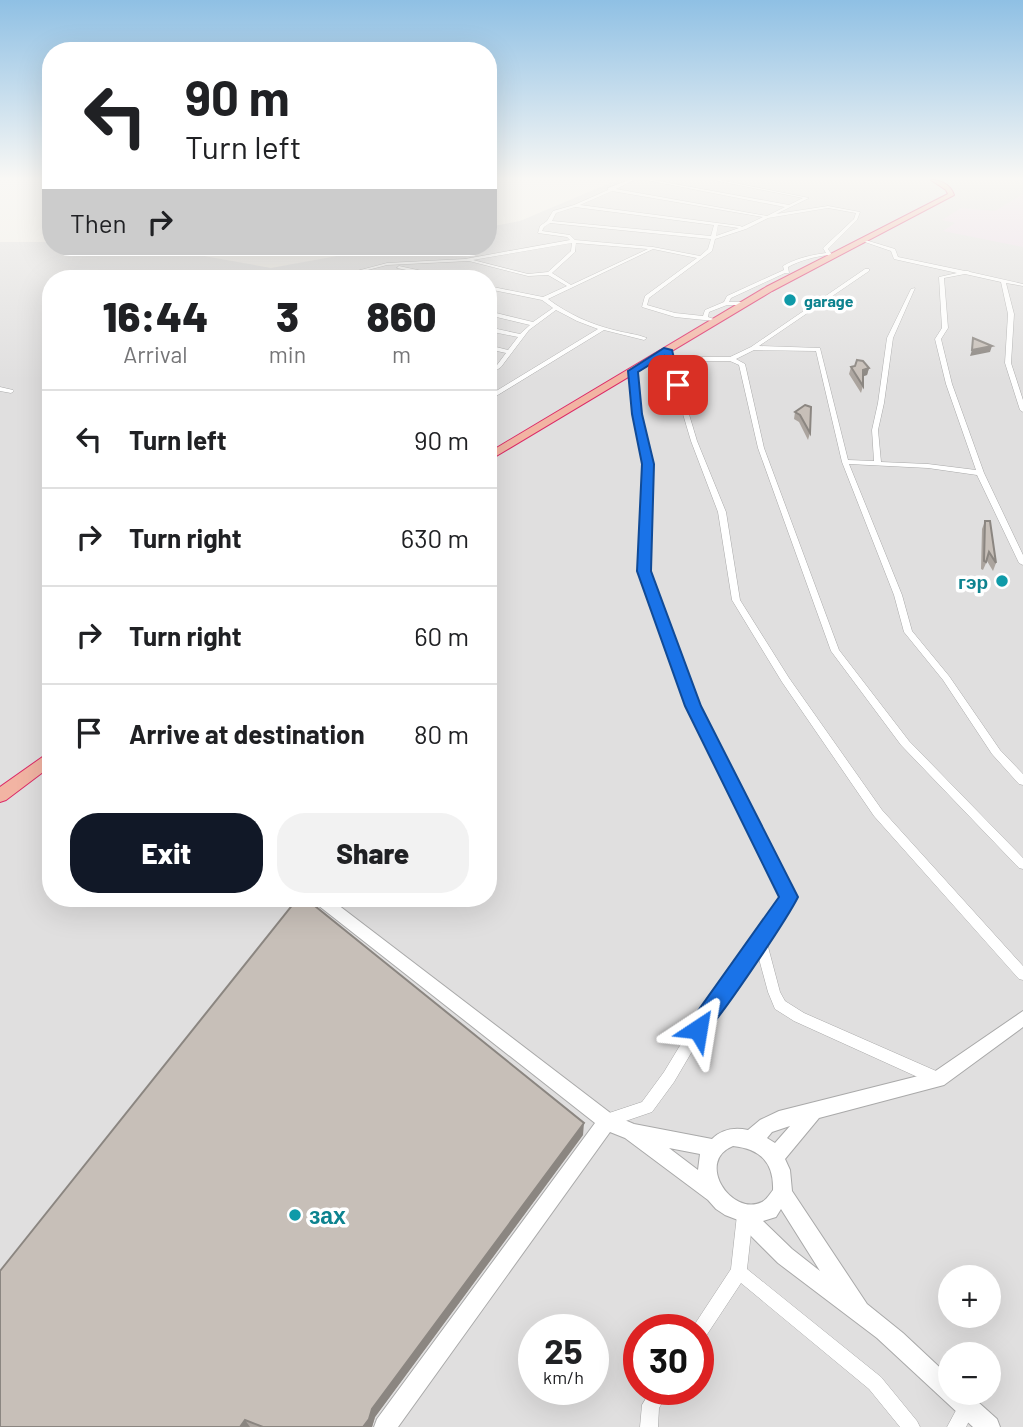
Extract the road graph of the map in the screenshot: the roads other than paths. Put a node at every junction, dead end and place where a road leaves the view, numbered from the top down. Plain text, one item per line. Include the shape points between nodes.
1 (541, 247) edge
2 (573, 247) edge
3 (637, 247) edge
4 (711, 247) edge
5 (828, 247) edge
6 (849, 247) edge
7 (883, 247) edge
8 (653, 248) junction
9 (497, 254) edge
10 (830, 255) junction
11 (488, 256) edge
12 (700, 257) junction
13 (465, 260) junction
14 (387, 264) junction
15 (364, 270) edge
16 (414, 270) edge
17 (867, 270) dead end
18 (968, 272) junction
19 (550, 273) junction
20 (789, 274) junction
21 (1003, 282) junction
22 (1023, 285) edge
23 (570, 286) junction
24 (497, 289) edge
25 (913, 289) dead end
26 (544, 299) junction
27 (726, 303) junction
28 (743, 304) junction
29 (555, 309) junction
30 (497, 315) edge
31 (705, 318) junction
32 (716, 321) junction
33 (534, 324) junction
34 (601, 329) junction
35 (497, 331) edge
36 (521, 336) junction
37 (644, 338) dead end
38 (754, 348) junction
39 (497, 350) edge
40 (509, 352) junction
41 (669, 355) junction
42 (731, 359) junction
43 (497, 363) edge
44 (633, 371) junction
45 (0, 389) edge
46 (11, 391) dead end
47 (497, 393) edge
48 (1023, 410) edge
49 (497, 453) edge
50 (845, 462) junction
51 (878, 463) junction
52 (980, 472) junction
53 (1023, 563) edge
54 (42, 764) edge
55 (1023, 780) edge
56 (0, 796) edge
57 (1023, 865) edge
58 (331, 907) edge
59 (761, 942) junction
60 (1023, 975) edge
61 (1023, 1018) edge
62 (938, 1079) junction
63 (814, 1111) junction
64 (607, 1121) junction
65 (631, 1132) junction
66 (753, 1138) junction
67 (714, 1148) junction
68 (775, 1157) junction
69 (714, 1193) junction
70 (782, 1193) junction
71 (746, 1214) junction
72 (739, 1272) junction
73 (863, 1313) junction
74 (711, 1314) edge
75 (938, 1381) edge
76 (651, 1405) edge
77 (956, 1405) edge
78 (965, 1405) edge
79 (385, 1427) edge
80 (649, 1427) edge
81 (911, 1427) edge
82 (956, 1427) edge
83 (989, 1427) edge

1 - 9 street
2 - 19 street
3 - 8 street
4 - 12 street
5 - 10 street via 825,250
6 - 10 highway
7 - 18 street via 893,250 897,258
8 - 12 street
8 - 23 street
10 - 20 highway
11 - 13 street
12 - 31 street via 647,297 644,306
13 - 14 street
13 - 19 street via 528,275
14 - 15 street
14 - 16 street
17 - 38 street
18 - 21 street
18 - 52 street via 941,277 945,328 938,339 948,384
19 - 23 street
20 - 27 street via 729,297
20 - 28 highway
21 - 22 street
21 - 48 street via 1011,314 1009,363
23 - 26 street
24 - 26 street
25 - 51 street via 890,338 875,430
26 - 29 street
27 - 28 street
27 - 31 street via 707,312
28 - 32 highway
29 - 33 street
29 - 34 street
30 - 33 street
31 - 32 street
32 - 41 highway
33 - 36 street
34 - 37 street
34 - 47 street
35 - 36 street
36 - 40 street
38 - 42 street
38 - 50 street via 818,349
39 - 40 street
40 - 43 street
41 - 42 street
41 - 44 highway
41 - 60 street via 694,441 722,512 736,600 785,680 878,813
42 - 57 street via 742,364 761,448 835,651 905,743
44 - 49 highway
44 - 59 street via 648,464 644,571 693,706 789,897
45 - 46 street
50 - 51 street
50 - 55 street via 908,632 996,752
51 - 52 street
52 - 53 street
54 - 56 highway
58 - 64 street
59 - 62 street via 780,1005
59 - 64 street via 712,1005 647,1107
61 - 62 street
62 - 63 street
63 - 66 street via 766,1126
63 - 68 street
64 - 65 street
64 - 79 street
65 - 67 street
65 - 69 street
66 - 67 street via 733,1137
66 - 68 street
67 - 69 street via 706,1168
68 - 70 street via 781,1169
69 - 71 street via 733,1210
70 - 71 street via 768,1210
70 - 73 street
71 - 72 street
71 - 73 street via 764,1239
72 - 74 street
72 - 81 street via 875,1383
73 - 75 street
76 - 80 street
77 - 82 street
78 - 83 street

